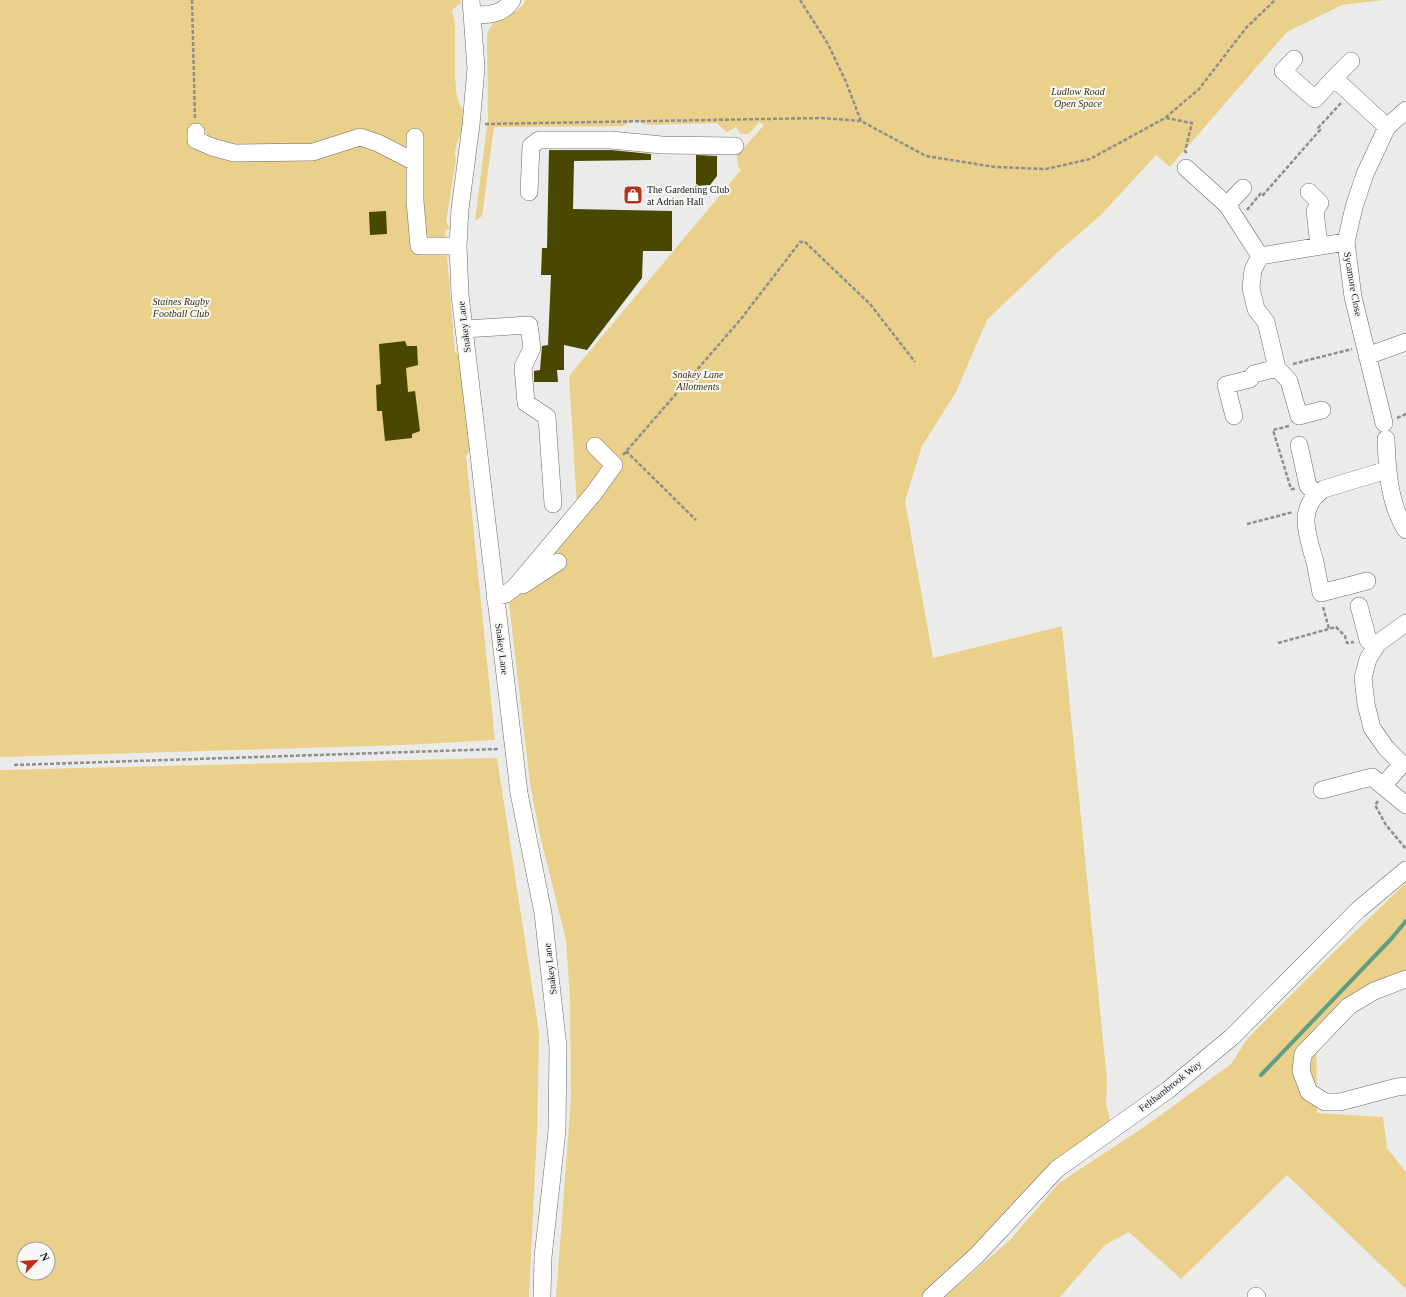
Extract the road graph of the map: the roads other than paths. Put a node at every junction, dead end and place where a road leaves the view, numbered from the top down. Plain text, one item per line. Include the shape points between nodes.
1 (512, 0) edge
2 (472, 7) edge
3 (1294, 60) dead end
4 (1351, 61) dead end
5 (1334, 78) junction
6 (1406, 110) edge
7 (1387, 127) junction
8 (196, 132) road end
9 (415, 137) dead end
10 (734, 146) dead end
11 (415, 162) junction
12 (1187, 162) road end
13 (1243, 188) dead end
14 (529, 192) dead end
15 (1309, 192) dead end
16 (1227, 205) junction
17 (1346, 242) junction
18 (458, 246) junction
19 (1319, 246) junction
20 (1260, 256) junction
21 (464, 330) junction
22 (1406, 342) edge
23 (1367, 351) junction
24 (1277, 368) junction
25 (1322, 410) dead end
26 (1234, 416) dead end
27 (1299, 445) dead end
28 (595, 446) dead end
29 (1387, 470) junction
30 (1317, 494) junction
31 (553, 504) dead end
32 (1406, 530) edge
33 (558, 562) dead end
34 (1367, 581) dead end
35 (515, 587) junction
36 (495, 597) junction
37 (1360, 606) dead end
38 (1406, 623) edge
39 (1372, 643) junction
40 (1404, 762) edge
41 (1385, 787) junction
42 (1322, 790) dead end
43 (1406, 805) edge
44 (1406, 870) edge
45 (1406, 979) edge
46 (1406, 1086) edge
47 (542, 1297) edge
48 (931, 1297) edge

1 - 2 street via 508,6 486,15
2 - 18 street, Snakey Lane via 476,68
3 - 5 street via 1283,71 1315,99
4 - 5 street
5 - 7 street
6 - 7 street, Sycamore Close
7 - 17 street, Sycamore Close via 1365,174
8 - 11 street via 196,140 234,153 313,152 360,137
9 - 11 street
10 - 14 street via 662,145 611,140 539,140 531,146
11 - 18 street via 419,246
12 - 16 street
13 - 16 street
15 - 19 street via 1320,203 1315,211
16 - 20 street
17 - 19 street
17 - 23 street, Sycamore Close via 1353,297
18 - 21 street, Snakey Lane
19 - 20 street
20 - 24 street via 1253,270 1251,288 1256,310 1266,322
21 - 31 street via 529,325 532,348 523,367 526,403 547,416
21 - 36 street, Snakey Lane
22 - 23 street
23 - 29 street, Sycamore Close via 1385,431
24 - 25 street via 1289,382 1298,416
24 - 26 street via 1226,385
27 - 30 street via 1308,486
28 - 35 street via 614,465 594,493
29 - 30 street via 1324,489
29 - 32 street, Sycamore Close via 1399,518
30 - 34 street via 1307,511 1305,530 1321,593
33 - 35 street via 528,584
35 - 36 street via 506,594
36 - 47 street, Snakey Lane via 524,822 543,913 558,1047 557,1131 543,1257
37 - 39 street
38 - 39 street
39 - 40 street via 1363,678 1372,728 1386,748
40 - 41 street
41 - 42 street via 1372,777
41 - 43 street
44 - 48 street, Felthambrook Way via 1358,910 1232,1037 1168,1090 1056,1169 977,1255
45 - 46 street via 1374,991 1349,1006 1303,1054 1301,1071 1309,1092 1325,1102 1340,1102

